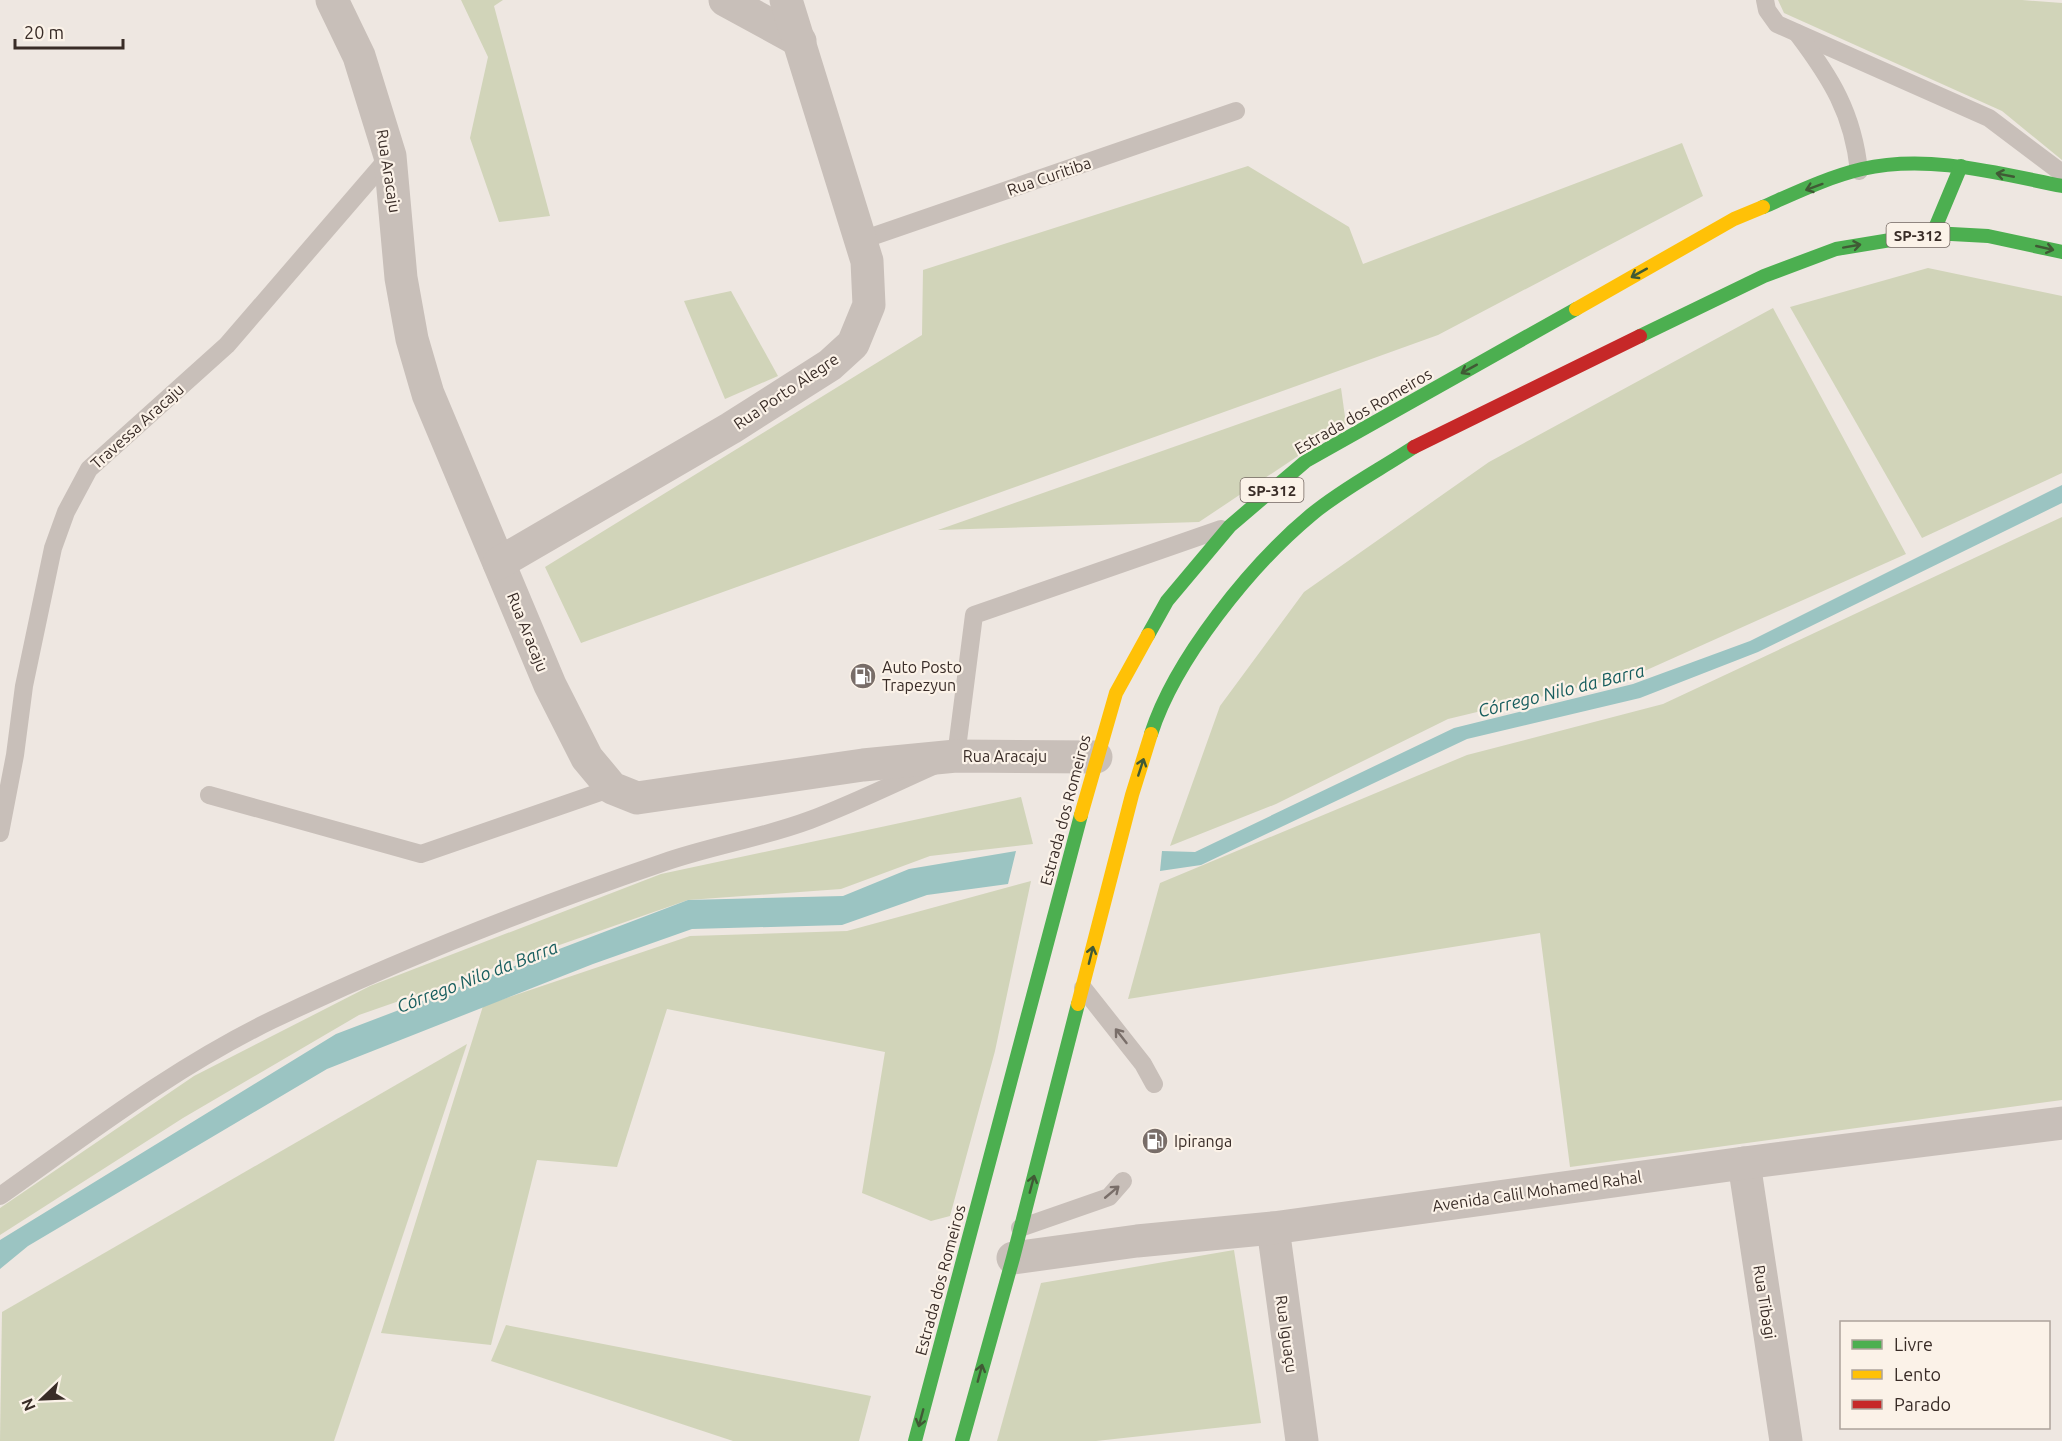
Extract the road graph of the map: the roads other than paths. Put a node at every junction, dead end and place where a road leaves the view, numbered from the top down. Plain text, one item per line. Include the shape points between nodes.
1 (332, 0) edge
2 (725, 0) edge
3 (786, 0) edge
4 (1764, 0) edge
5 (1796, 32) junction
6 (800, 41) junction
7 (1236, 111) dead end
8 (390, 156) junction
9 (1961, 166) junction
10 (1859, 171) junction
11 (2062, 173) edge
12 (2062, 186) edge
13 (1933, 233) junction
14 (862, 240) junction
15 (2062, 252) edge
16 (1230, 526) junction
17 (499, 562) junction
18 (956, 756) junction
19 (1096, 757) junction
20 (612, 788) junction
21 (209, 795) dead end
22 (0, 833) edge
23 (1083, 988) junction
24 (1154, 1084) dead end
25 (2062, 1123) edge
26 (1744, 1162) junction
27 (1123, 1181) dead end
28 (0, 1196) edge
29 (1273, 1228) junction
30 (1016, 1243) junction
31 (915, 1441) edge
32 (962, 1441) edge
33 (1302, 1441) edge
34 (1786, 1441) edge

1 - 8 street, Rua Aracaju via 359,56
2 - 6 street
3 - 6 street, Rua Porto Alegre
4 - 5 lane via 1777,24
5 - 10 lane via 1830,77 1846,110
5 - 11 lane via 1989,118
6 - 14 street, Rua Porto Alegre
7 - 14 lane, Rua Curitiba
8 - 17 street, Rua Aracaju via 401,278 412,339 428,394
8 - 22 lane, Travessa Aracaju via 227,345 88,469 53,548 24,686
9 - 10 main road, Estrada dos Romeiros / SP-312 via 1881,166
12 -> 9 main road, Estrada dos Romeiros / SP-312
9 - 13 main road
10 -> 16 main road, Estrada dos Romeiros / SP-312 via 1723,225 1306,461
13 -> 15 main road, SP-312 via 1988,236
23 -> 13 main road, SP-312 via 1132,795 1159,710 1209,627 1253,570 1312,514 1421,443 1764,276 1836,249
14 - 17 street, Rua Porto Alegre via 869,305 853,344 830,365 731,428
16 - 18 lane via 974,615
16 - 19 main road, Estrada dos Romeiros / SP-312 via 1167,601 1116,693
17 - 20 street, Rua Aracaju via 550,685 587,758
18 - 19 street, Rua Aracaju
18 - 20 street, Rua Aracaju via 863,765 662,796 637,798
18 - 28 lane via 872,796 807,821 665,862 535,910 405,961 271,1021 186,1067
19 -> 31 main road, Estrada dos Romeiros / SP-312
20 - 21 lane via 422,854
24 -> 23 lane via 1143,1064
30 -> 23 main road, SP-312
25 - 26 street, Avenida Calil Mohamed Rahal
26 - 29 street, Avenida Calil Mohamed Rahal
26 - 34 street, Rua Tibagi
30 -> 27 lane via 1109,1197
29 - 30 street, Avenida Calil Mohamed Rahal via 1137,1241
29 - 33 street, Rua Iguaçu
32 -> 30 main road, SP-312

